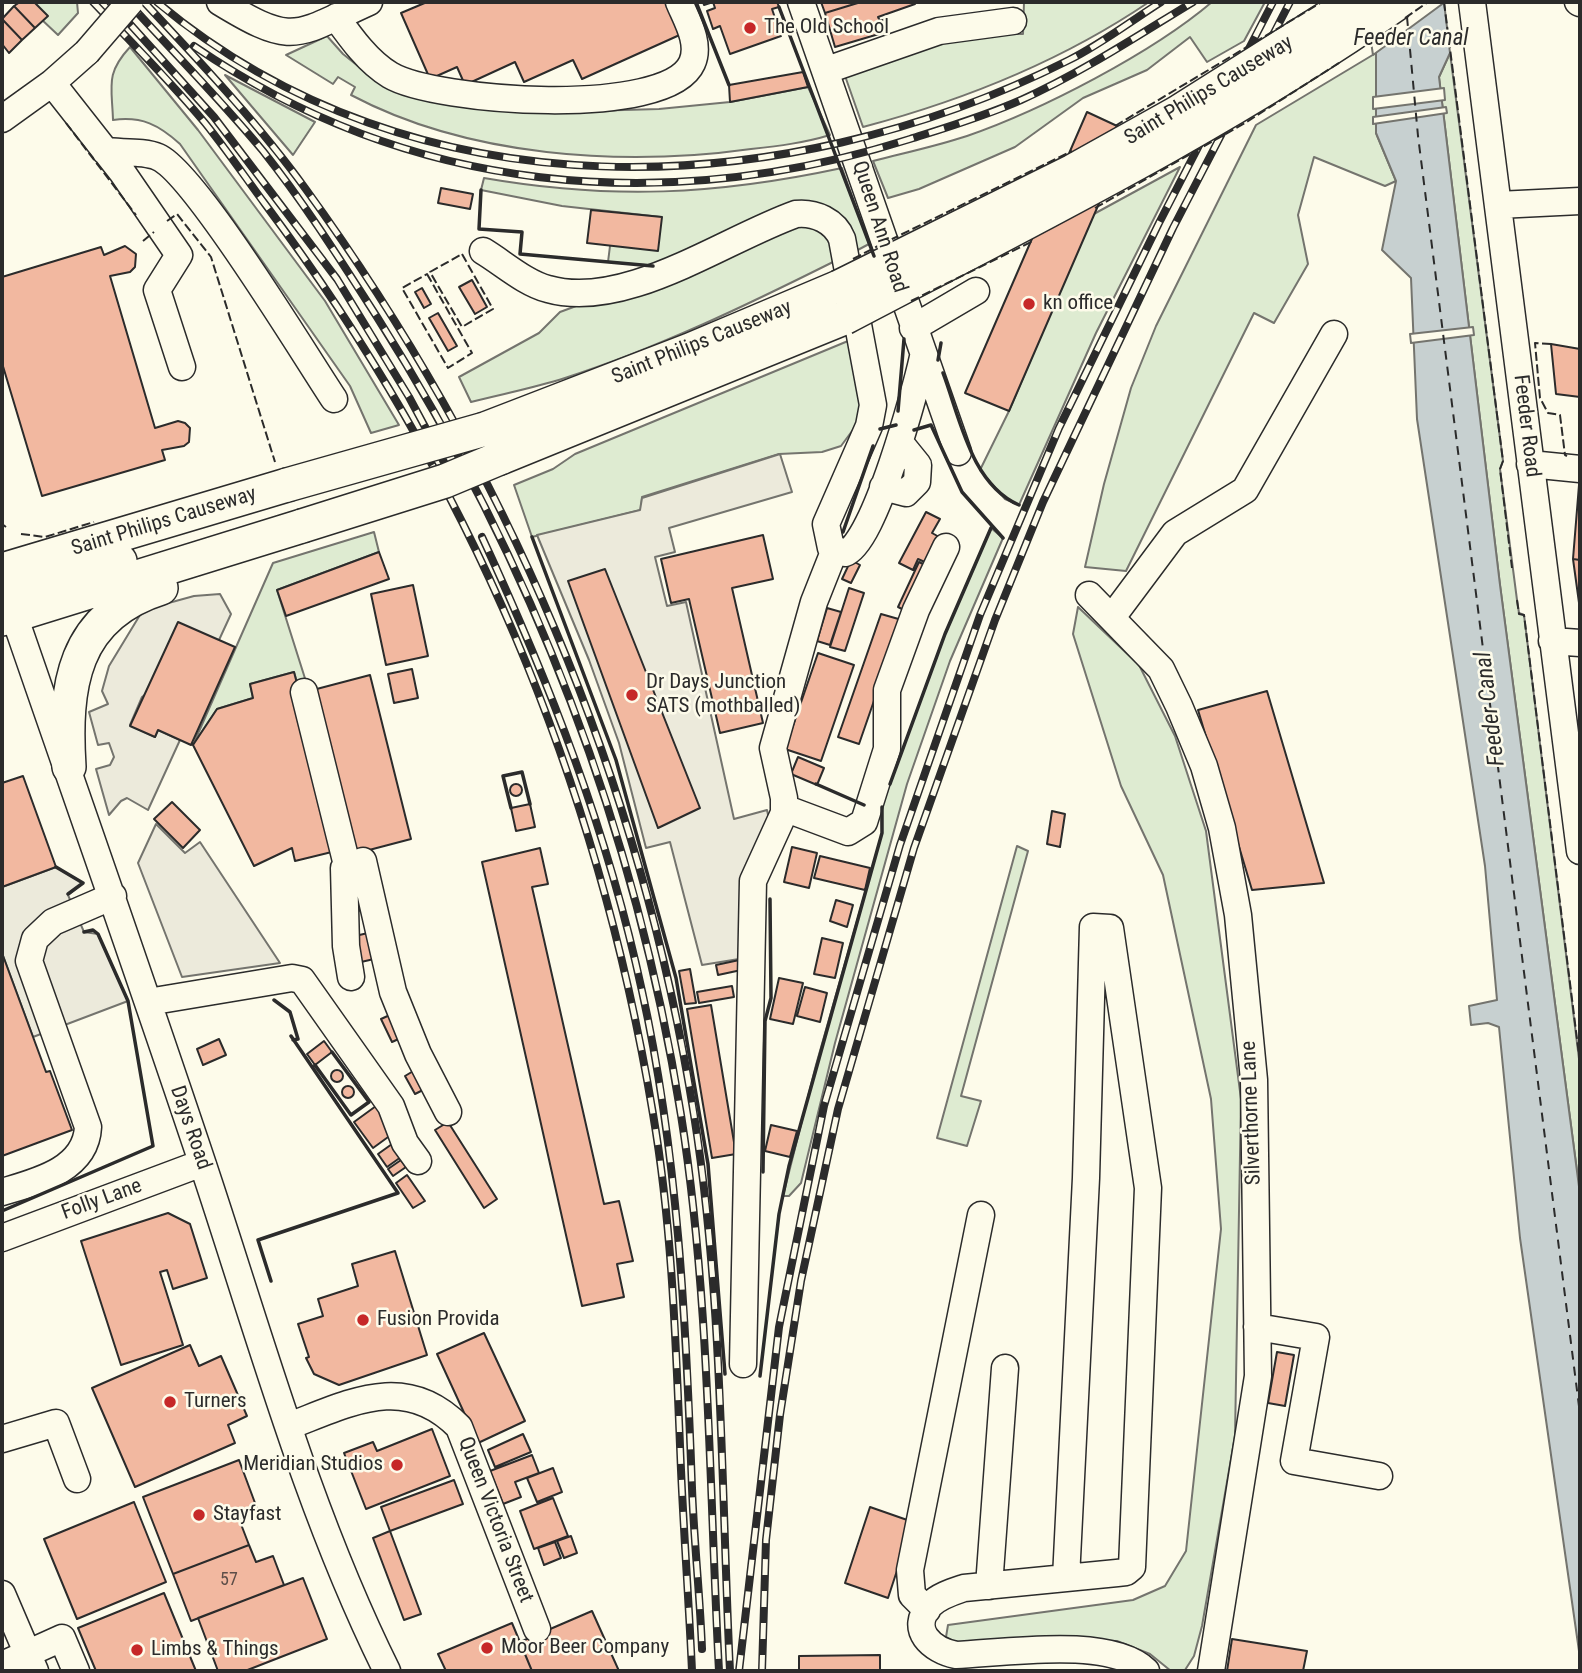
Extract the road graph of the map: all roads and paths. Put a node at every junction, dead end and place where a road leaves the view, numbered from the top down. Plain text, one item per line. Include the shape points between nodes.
1 (130, 2) edge
2 (220, 2) edge
3 (369, 2) edge
4 (679, 2) edge
5 (801, 2) edge
6 (1353, 2) edge
7 (1399, 2) edge
8 (1472, 2) edge
9 (335, 17) junction
10 (1013, 21) dead end
11 (827, 70) junction
12 (52, 83) junction
13 (2, 119) edge
14 (105, 151) junction
15 (1580, 201) edge
16 (1498, 205) junction
17 (483, 251) dead end
18 (976, 291) dead end
19 (842, 302) junction
20 (913, 328) junction
21 (1334, 334) dead end
22 (923, 357) junction
23 (182, 367) dead end
24 (334, 400) dead end
25 (492, 443) junction
26 (958, 452) dead end
27 (1530, 464) junction
28 (1580, 469) edge
29 (302, 526) junction
30 (946, 547) dead end
31 (232, 550) junction
32 (835, 550) junction
33 (5, 595) edge
34 (1089, 595) dead end
35 (1113, 616) junction
36 (1552, 640) junction
37 (1580, 643) edge
38 (304, 692) dead end
39 (69, 768) junction
40 (1576, 773) edge
41 (784, 808) junction
42 (1580, 851) edge
43 (347, 865) junction
44 (113, 896) junction
45 (385, 967) junction
46 (351, 976) junction
47 (308, 988) junction
48 (148, 1002) junction
49 (448, 1112) dead end
50 (418, 1161) dead end
51 (202, 1163) junction
52 (2, 1192) edge
53 (981, 1215) dead end
54 (2, 1238) edge
55 (1257, 1327) junction
56 (743, 1364) dead end
57 (1005, 1368) dead end
58 (289, 1426) junction
59 (2, 1439) edge
60 (1379, 1476) dead end
61 (77, 1479) dead end
62 (1066, 1578) junction
63 (989, 1586) junction
64 (2, 1594) edge
65 (927, 1610) junction
66 (537, 1629) dead end
67 (31, 1662) edge
68 (2, 1665) edge
69 (76, 1671) edge
70 (387, 1671) edge
71 (1146, 1671) edge
72 (1210, 1671) edge

1 - 12 street, bridge via 88,52
2 - 9 street via 257,25 285,34 303,32
3 - 9 street
4 - 9 street via 691,29 692,63 675,81 659,89 604,100 419,87 390,75 370,59
5 - 11 street, Queen Ann Road
6 - 19 main road, Saint Philips Causeway, bridge via 1177,113
7 - 19 main road, Saint Philips Causeway, bridge via 1337,45 1122,170
8 - 16 street, Feeder Road
10 - 11 street via 939,31
11 - 20 street, Queen Ann Road
12 - 13 street
12 - 14 street
14 - 23 street via 179,254 157,290
14 - 24 street via 159,157 172,169 209,211
15 - 16 street
16 - 27 street, Feeder Road
17 - 32 street via 548,289 601,293 634,286 796,214 809,214 833,225 842,239 873,394 870,421 826,524
18 - 20 street
19 - 25 main road, Saint Philips Causeway
20 - 22 street, Queen Ann Road
21 - 35 street via 1245,490 1175,533
22 - 26 street, Queen Ann Road
22 - 32 street via 901,444 918,465 917,482 906,493 883,487 850,550
25 - 29 main road, Saint Philips Causeway, bridge via 445,481
25 - 33 main road, Saint Philips Causeway, bridge via 288,485
27 - 28 street
27 - 36 street, Feeder Road
29 - 31 main road, Saint Philips Causeway
29 - 33 main road, Saint Philips Causeway via 268,520
30 - 41 street via 887,690 887,749 864,822 848,832
31 - 33 main road, Saint Philips Causeway
31 - 39 main road via 208,574 153,591 99,626 80,654 67,700
32 - 41 street via 818,588 774,748
33 - 39 street, Days Road
34 - 35 street, Silverthorne Lane
35 - 55 street, Silverthorne Lane via 1161,669 1204,766 1222,828 1238,915 1254,1080
36 - 37 street
36 - 40 street, Feeder Road
38 - 43 street
39 - 44 street, Days Road
40 - 42 street, Feeder Road
41 - 56 street via 753,881
43 - 45 street via 363,861
43 - 46 street via 345,920
44 - 48 street, Days Road
44 - 52 street via 53,922 35,939 29,961 88,1138 81,1154 70,1163 37,1182
45 - 46 street
45 - 49 street via 408,1033
46 - 47 street
47 - 48 street via 302,980 292,978
47 - 50 street via 391,1106 405,1143
48 - 51 street, Days Road
51 - 54 street, Folly Lane
51 - 58 street, Days Road
53 - 65 street via 910,1570 912,1595
55 - 60 street via 1316,1337 1294,1461
55 - 72 street, Silverthorne Lane via 1258,1376
57 - 63 street
58 - 66 street, Queen Victoria Street via 359,1400 395,1395 419,1399 444,1412 458,1427
58 - 70 street, Days Road via 353,1602
59 - 61 street via 56,1423
62 - 62 street via 1126,1572 1134,1556 1148,1188 1110,928 1093,927
62 - 63 street
63 - 65 street via 943,1596
64 - 67 street
65 - 71 street via 923,1630 937,1651 956,1656 1084,1650 1114,1654
67 - 68 street
67 - 69 street via 62,1638

